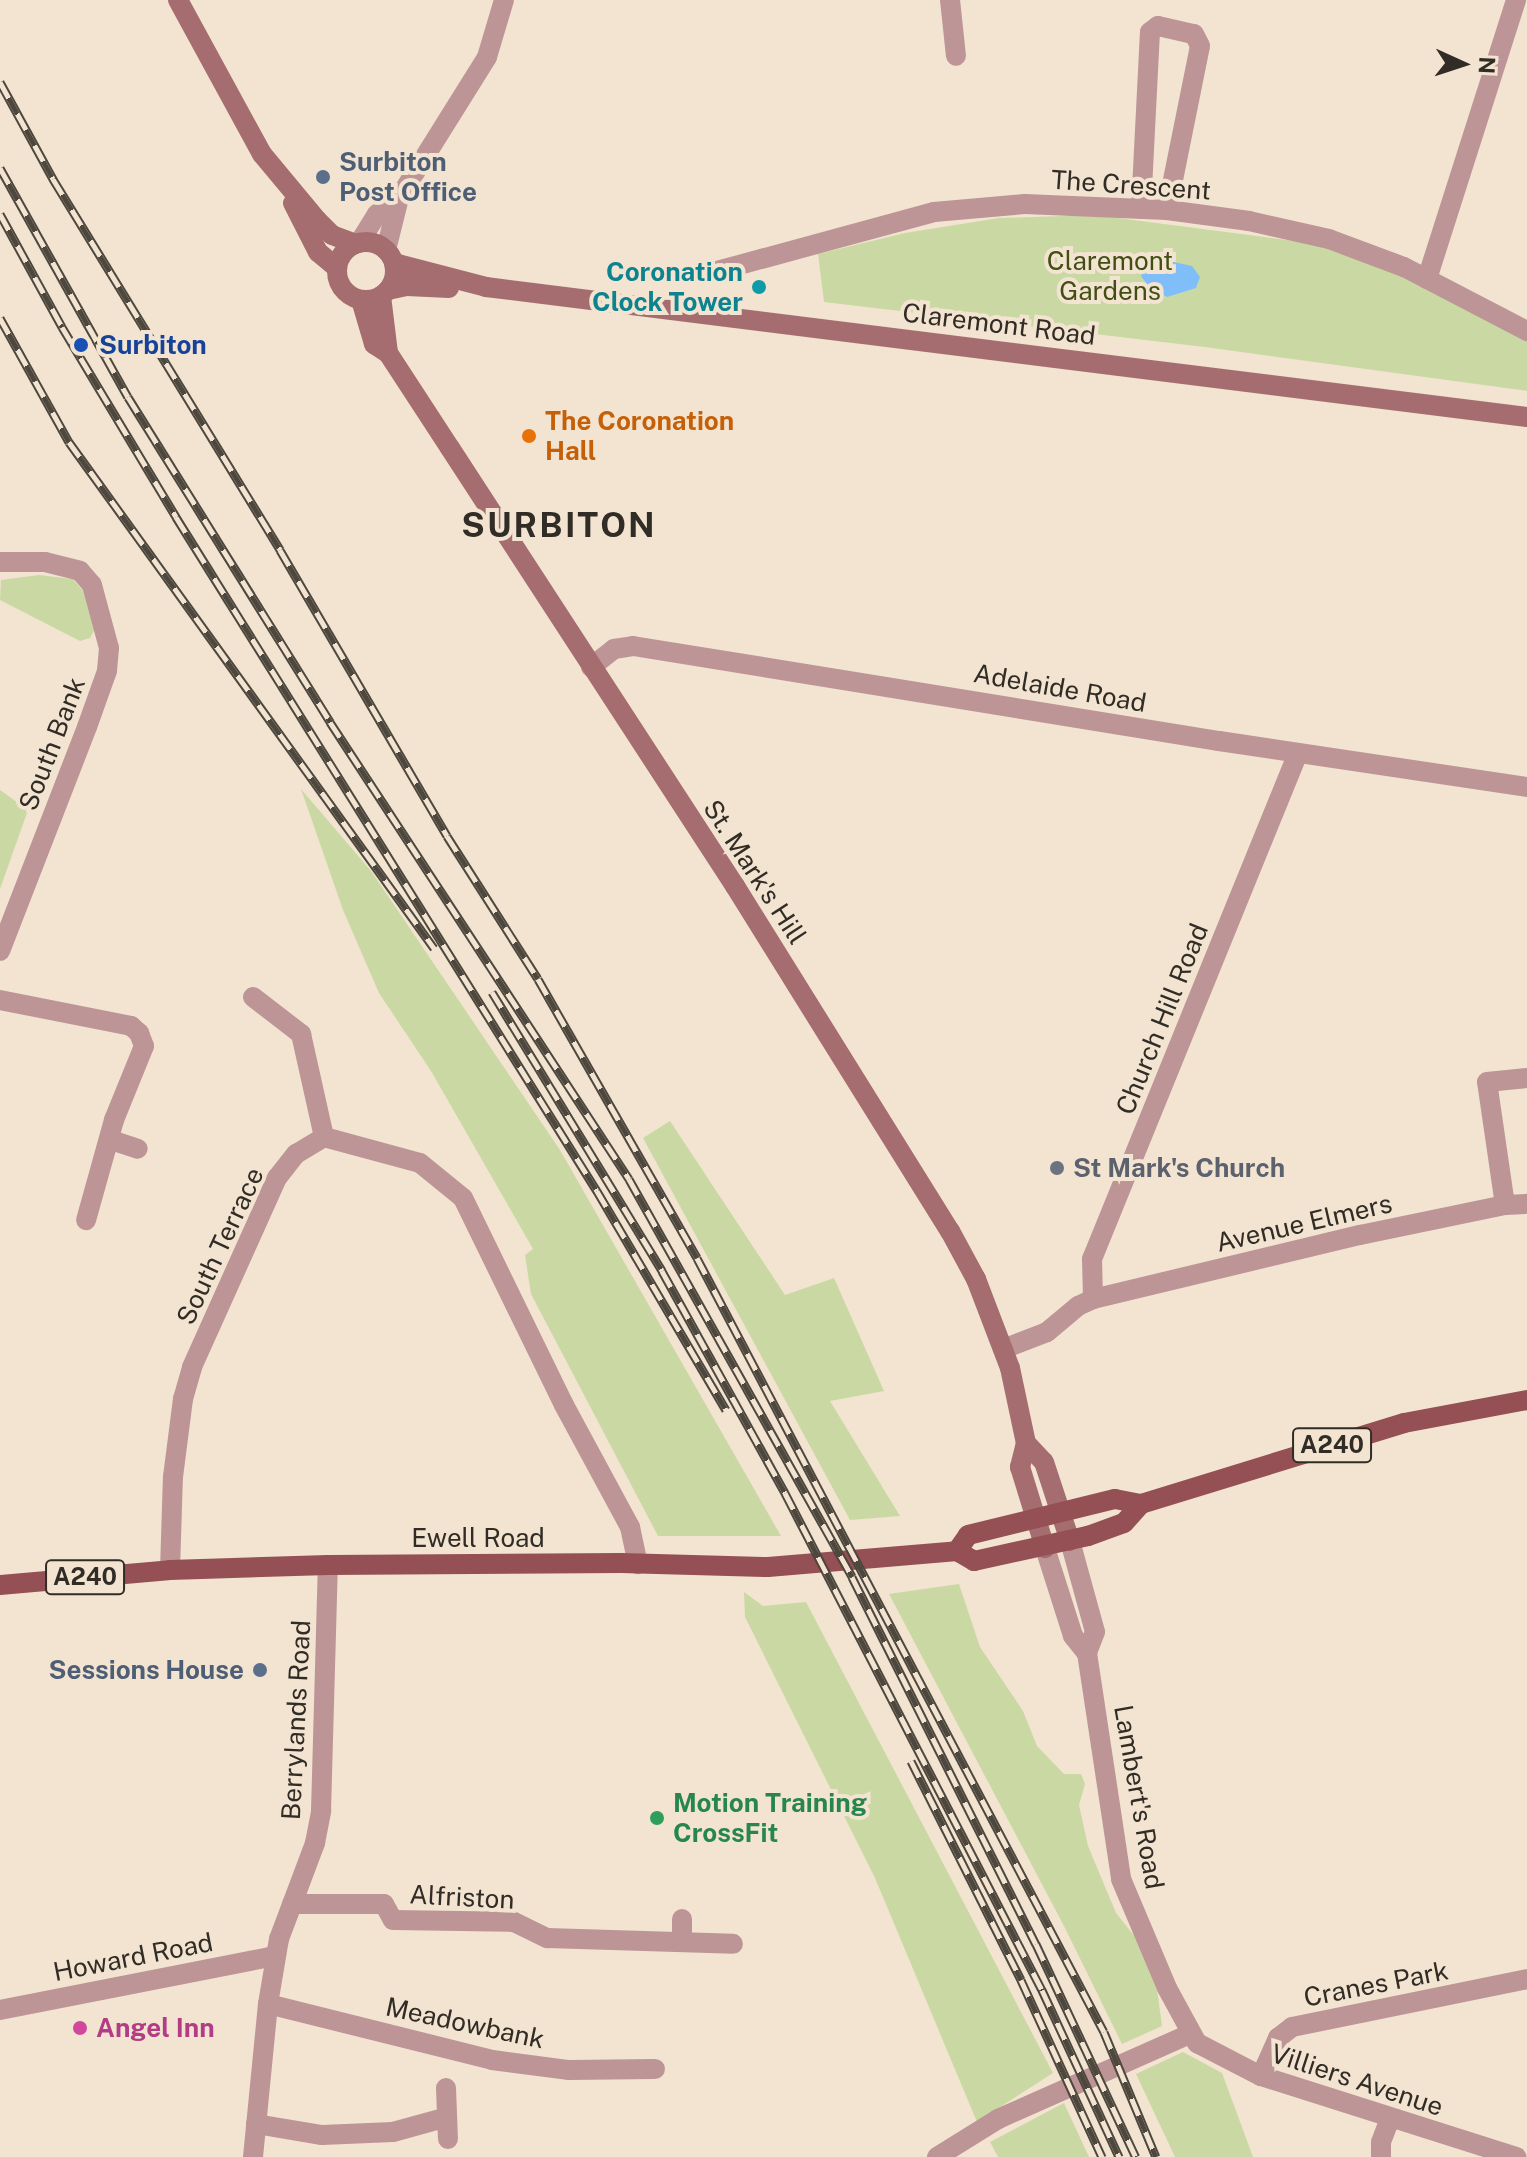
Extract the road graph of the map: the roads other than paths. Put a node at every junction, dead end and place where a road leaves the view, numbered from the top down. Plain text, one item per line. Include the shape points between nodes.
1 (178, 0) edge
2 (504, 0) edge
3 (950, 0) edge
4 (1516, 0) edge
5 (956, 56) dead end
6 (288, 189) junction
7 (399, 198) junction
8 (1141, 209) junction
9 (1167, 210) junction
10 (357, 244) junction
11 (390, 256) junction
12 (337, 268) junction
13 (717, 271) dead end
14 (1427, 279) junction
15 (464, 284) junction
16 (377, 295) junction
17 (1527, 331) edge
18 (1527, 417) edge
19 (0, 562) edge
20 (591, 667) junction
21 (1298, 753) junction
22 (1527, 787) edge
23 (0, 951) edge
24 (253, 997) dead end
25 (0, 1000) edge
26 (1527, 1078) edge
27 (324, 1137) junction
28 (111, 1140) junction
29 (138, 1149) dead end
30 (1527, 1204) edge
31 (1505, 1205) junction
32 (86, 1220) dead end
33 (1093, 1299) junction
34 (1003, 1349) junction
35 (1527, 1400) edge
36 (1026, 1443) junction
37 (1141, 1504) junction
38 (1061, 1512) junction
39 (1036, 1519) junction
40 (1070, 1541) junction
41 (1045, 1548) junction
42 (957, 1551) junction
43 (638, 1564) junction
44 (328, 1565) junction
45 (170, 1570) junction
46 (0, 1585) edge
47 (1087, 1653) junction
48 (292, 1904) junction
49 (682, 1919) dead end
50 (682, 1941) junction
51 (733, 1944) dead end
52 (276, 1956) junction
53 (1527, 1979) edge
54 (268, 2004) junction
55 (0, 2010) edge
56 (1190, 2034) junction
57 (655, 2069) dead end
58 (1261, 2076) junction
59 (446, 2088) dead end
60 (447, 2117) junction
61 (1390, 2119) junction
62 (256, 2124) junction
63 (448, 2139) dead end
64 (253, 2157) edge
65 (937, 2157) edge
66 (1381, 2157) edge
67 (1516, 2157) edge

1 - 6 main road via 262,154
2 - 7 street via 487,57
3 - 5 street
4 - 14 street
6 - 10 main road via 332,235
6 - 12 main road via 318,252
7 - 10 street via 377,214
7 - 11 street
8 - 9 street, The Crescent
8 - 9 street via 1150,32 1158,26 1194,34 1200,46
8 - 13 street, The Crescent via 1025,204 918,217
9 - 14 street, The Crescent via 1329,239
10 - 11 main road via 371,242
10 - 12 main road
11 - 15 main road, Claremont Road
11 - 16 main road via 395,273
12 - 16 main road via 342,287
14 - 17 street, The Crescent
15 - 16 main road, Claremont Road via 407,286
15 - 18 main road, Claremont Road
16 - 20 main road, St. Mark's Hill via 374,344 388,353
19 - 23 street, South Bank via 64,564 80,571 92,585 109,648 107,671
20 - 21 street, Adelaide Road via 614,649 633,646
20 - 34 main road, St. Mark's Hill via 950,1231 976,1279
21 - 22 street, Adelaide Road
21 - 33 street, Church Hill Road via 1092,1259
24 - 27 street via 301,1034
25 - 28 street via 131,1026 139,1033 144,1046 128,1079
26 - 31 street via 1487,1082
27 - 43 street via 420,1163 463,1198 630,1527
27 - 45 street, South Terrace via 296,1154 277,1178 192,1367 173,1477
28 - 29 street
28 - 32 street
30 - 31 street, Avenue Elmers
31 - 33 street, Avenue Elmers
33 - 34 street via 1047,1332
34 - 36 main road, St. Mark's Hill
35 - 37 main road, A240 via 1404,1423
36 - 38 main road, St. Mark's Hill via 1044,1462
36 - 39 main road, St. Mark's Hill via 1020,1467
37 - 38 main road, A240 via 1115,1499
37 - 40 main road, A240 via 1124,1523
38 - 39 main road, A240
38 - 40 main road, St. Mark's Hill
39 - 41 main road, St. Mark's Hill
39 - 42 main road, Ewell Road / A240 via 968,1535
40 - 41 main road, A240
40 - 47 street, Lambert's Road via 1095,1632
41 - 42 main road, Ewell Road / A240 via 974,1561
41 - 47 street, Lambert's Road via 1073,1636
42 - 43 main road, Ewell Road / A240 via 768,1567
43 - 44 main road, Ewell Road / A240
44 - 45 main road, Ewell Road / A240
44 - 48 street, Berrylands Road via 321,1811
45 - 46 main road, Ewell Road / A240
47 - 56 street, Lambert's Road via 1121,1879
48 - 50 street, Alfriston via 384,1904 393,1920 514,1922 547,1938
48 - 52 street, Berrylands Road
49 - 50 street
50 - 51 street, Alfriston
52 - 54 street, Berrylands Road
52 - 55 street, Howard Road
53 - 58 street, Cranes Park via 1292,2027 1278,2038
54 - 57 street, Meadowbank via 492,2060 569,2070
54 - 62 street, Berrylands Road
56 - 58 street, Villiers Avenue via 1213,2053
56 - 65 street via 998,2119
58 - 61 street, Villiers Avenue
59 - 60 street
60 - 62 street via 393,2132 322,2135
60 - 63 street
61 - 66 street
61 - 67 street, Villiers Avenue
62 - 64 street, Berrylands Road

